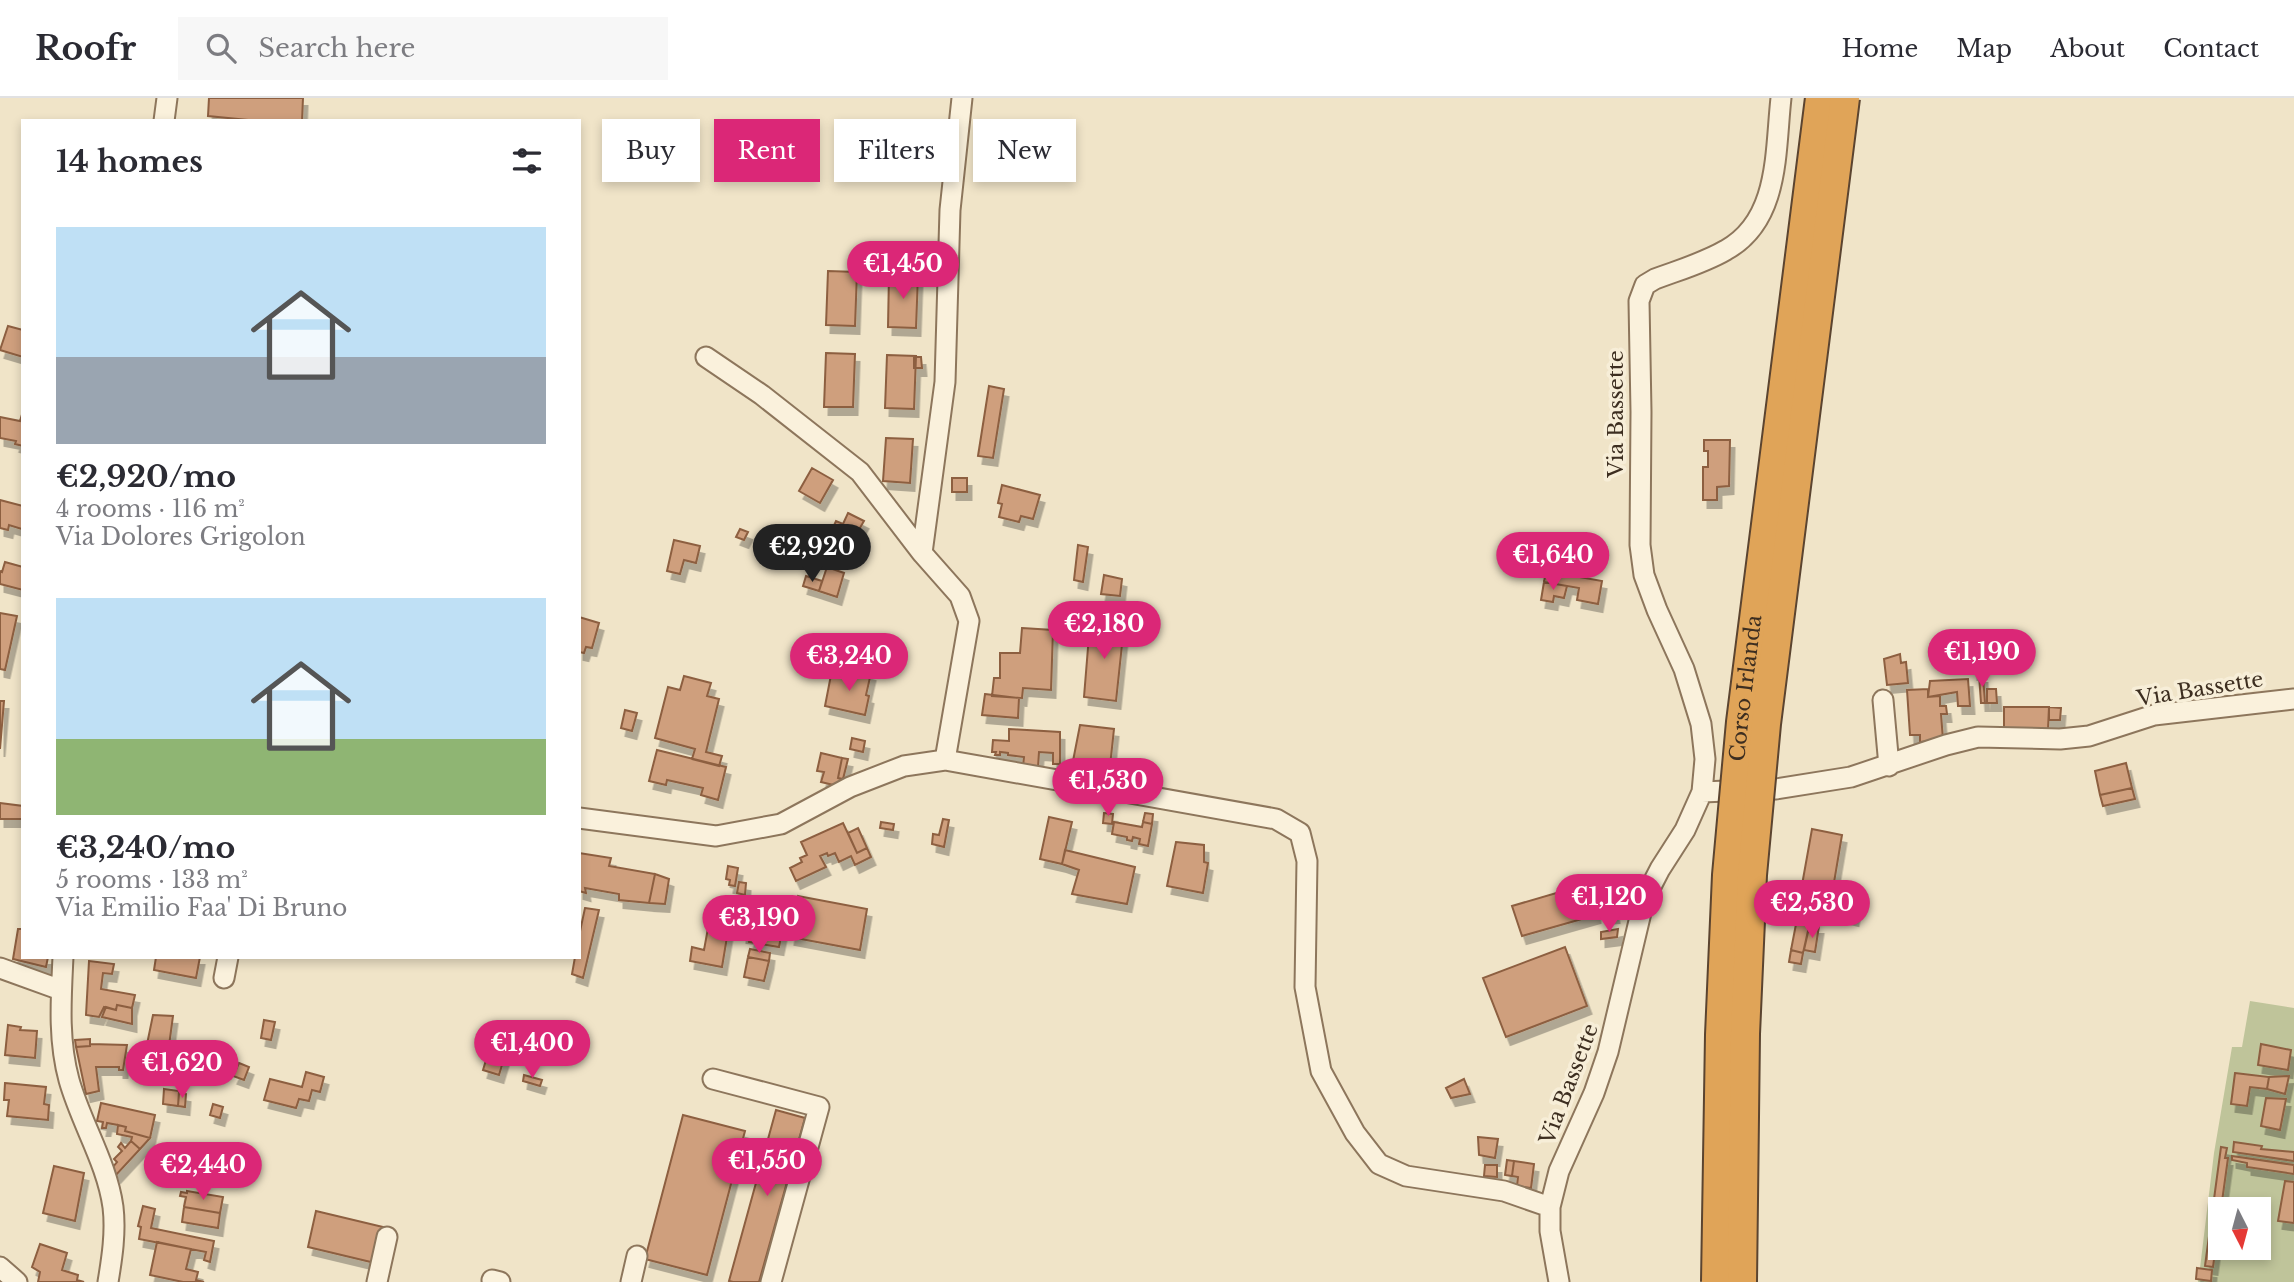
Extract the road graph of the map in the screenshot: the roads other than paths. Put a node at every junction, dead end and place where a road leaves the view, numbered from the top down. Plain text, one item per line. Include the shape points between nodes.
1 (167, 98) edge
2 (962, 98) edge
3 (1781, 98) edge
4 (1820, 98) edge
5 (1845, 98) edge
6 (164, 119) edge
7 (706, 357) dead end
8 (922, 553) junction
9 (2294, 699) edge
10 (1883, 700) dead end
11 (945, 760) junction
12 (1888, 766) junction
13 (1702, 792) junction
14 (581, 818) edge
15 (63, 959) edge
16 (228, 959) edge
17 (0, 968) edge
18 (224, 978) dead end
19 (61, 990) junction
20 (712, 1079) dead end
21 (1550, 1207) junction
22 (387, 1237) dead end
23 (637, 1256) dead end
24 (0, 1267) edge
25 (17, 1282) edge
26 (108, 1282) edge
27 (377, 1282) edge
28 (631, 1282) edge
29 (771, 1282) edge
30 (1559, 1282) edge
31 (1716, 1282) edge
32 (1742, 1282) edge

1 - 6 street
2 - 8 street via 950,210 946,382
3 - 13 street, Via Bassette via 1771,194 1756,221 1728,250 1645,285 1639,301 1640,545 1644,575 1684,669 1701,724
4 - 31 highway, Corso Irlanda, bridge via 1741,722 1727,875
5 - 32 highway, Corso Irlanda, bridge via 1768,710 1752,875
7 - 8 street via 860,472
8 - 11 street via 960,596 969,621
9 - 12 street, Via Bassette via 2154,715 2089,736 1978,737
10 - 12 street
11 - 14 street via 904,766 850,787 781,824 716,836
11 - 21 street via 1276,819 1300,833 1307,861 1305,987 1321,1071 1355,1133 1379,1164 1406,1176 1504,1191
12 - 13 street, Via Bassette via 1776,789
13 - 21 street, Via Bassette via 1644,900 1608,1052 1559,1171
15 - 19 street
16 - 18 street
17 - 19 street
19 - 26 street via 61,1044 69,1081 113,1207
20 - 29 street via 819,1107
21 - 30 street, Via Bassette
22 - 27 street
23 - 28 street
24 - 25 street

